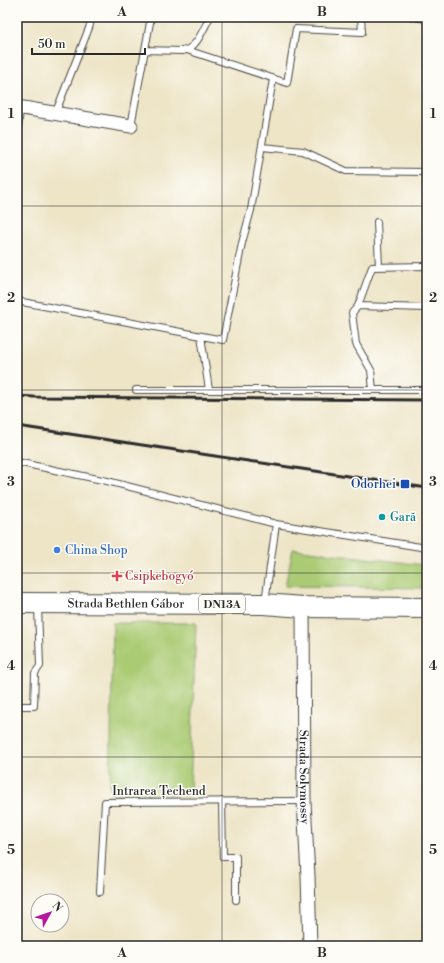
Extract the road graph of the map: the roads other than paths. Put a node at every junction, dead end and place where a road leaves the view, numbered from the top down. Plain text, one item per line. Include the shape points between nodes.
1 (92, 17) edge
2 (151, 17) edge
3 (210, 17) edge
4 (361, 17) edge
5 (412, 17) edge
6 (427, 19) edge
7 (145, 50) junction
8 (187, 50) junction
9 (273, 79) junction
10 (19, 107) edge
11 (55, 114) junction
12 (131, 126) joint
13 (17, 139) edge
14 (262, 146) junction
15 (427, 172) edge
16 (377, 222) dead end
17 (427, 266) edge
18 (379, 267) junction
19 (17, 301) edge
20 (358, 306) junction
21 (427, 308) edge
22 (200, 336) junction
23 (136, 390) dead end
24 (209, 390) junction
25 (373, 390) junction
26 (427, 390) edge
27 (17, 462) edge
28 (276, 524) junction
29 (427, 548) edge
30 (17, 603) edge
31 (38, 603) junction
32 (264, 604) junction
33 (303, 607) junction
34 (427, 608) edge
35 (17, 706) edge
36 (222, 801) junction
37 (304, 801) junction
38 (100, 892) dead end
39 (236, 900) dead end
40 (310, 946) edge

1 - 11 lane
2 - 7 lane
3 - 8 lane via 193,46
4 - 9 lane via 362,32 296,29 287,84
5 - 6 lane
7 - 8 lane
7 - 12 lane
8 - 9 lane
9 - 14 lane
10 - 11 street
10 - 13 lane
11 - 12 street
14 - 15 lane via 303,151 346,171
14 - 22 lane via 223,340
16 - 18 lane
17 - 18 lane
18 - 20 lane via 372,267
19 - 22 lane
20 - 21 lane
20 - 25 lane via 352,313 356,344 371,370
22 - 24 lane
23 - 24 lane
24 - 25 lane
25 - 26 lane
27 - 28 lane via 107,481
28 - 29 lane
28 - 32 lane
30 - 31 main road, Strada Bethlen Gábor / DN13A
31 - 32 main road, Strada Bethlen Gábor / DN13A
31 - 35 lane via 40,666 35,673 34,706
32 - 33 main road, Strada Bethlen Gábor / DN13A
33 - 34 main road, Strada Bethlen Gábor / DN13A
33 - 37 street, Strada Solymossy
36 - 37 lane, Intrarea Țechend
36 - 38 lane, Intrarea Țechend via 105,802
36 - 39 lane via 223,857 236,857
37 - 40 street, Strada Solymossy

